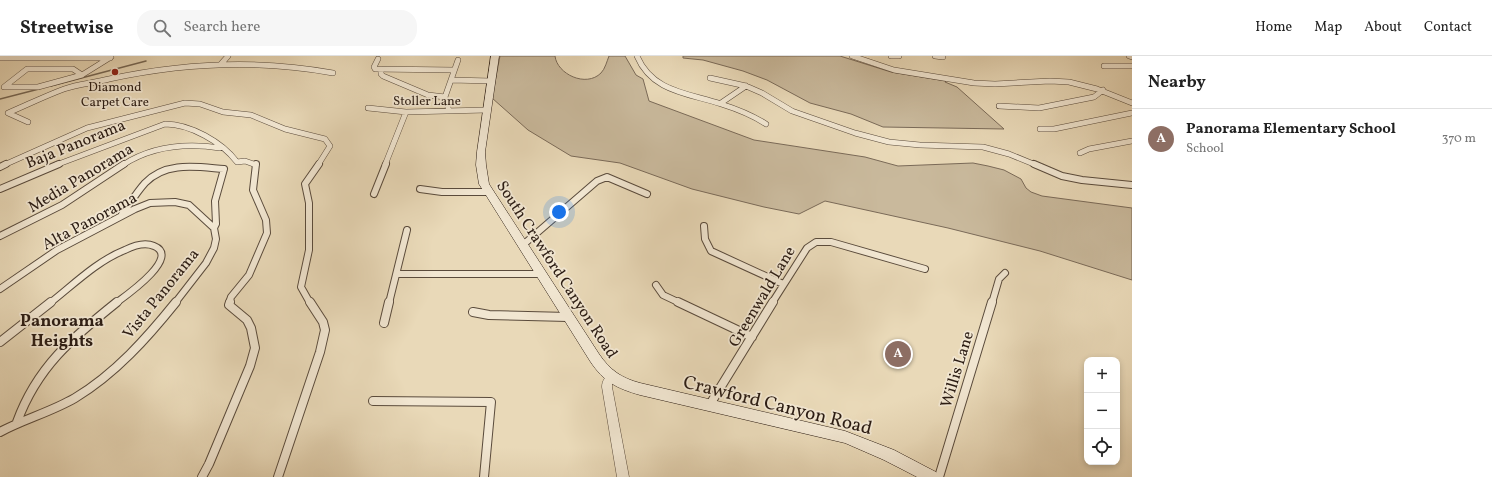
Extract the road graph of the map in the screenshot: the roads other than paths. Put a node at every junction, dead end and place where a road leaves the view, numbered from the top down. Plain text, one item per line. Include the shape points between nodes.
1 (228, 56) edge
2 (495, 56) edge
3 (637, 56) edge
4 (852, 56) edge
5 (890, 56) edge
6 (899, 56) edge
7 (935, 56) edge
8 (71, 57) edge
9 (113, 57) edge
10 (943, 57) edge
11 (0, 58) edge
12 (378, 59) dead end
13 (458, 60) dead end
14 (221, 64) junction
15 (1104, 66) dead end
16 (1132, 66) edge
17 (381, 69) junction
18 (454, 70) junction
19 (333, 73) dead end
20 (82, 75) junction
21 (710, 78) dead end
22 (451, 80) junction
23 (491, 81) junction
24 (746, 86) junction
25 (1103, 90) junction
26 (445, 97) junction
27 (721, 103) junction
28 (1132, 103) edge
29 (999, 106) dead end
30 (368, 108) dead end
31 (486, 110) junction
32 (449, 111) junction
33 (406, 112) junction
34 (1132, 114) edge
35 (28, 122) dead end
36 (766, 124) dead end
37 (1040, 129) dead end
38 (1132, 141) edge
39 (222, 149) junction
40 (1080, 154) dead end
41 (237, 162) junction
42 (0, 167) edge
43 (224, 169) junction
44 (1132, 185) edge
45 (0, 189) edge
46 (420, 190) dead end
47 (488, 192) junction
48 (374, 194) dead end
49 (647, 194) dead end
50 (120, 217) junction
51 (704, 226) dead end
52 (214, 228) junction
53 (407, 230) dead end
54 (0, 236) edge
55 (524, 244) junction
56 (925, 269) dead end
57 (1005, 273) dead end
58 (396, 274) junction
59 (542, 274) junction
60 (783, 284) junction
61 (656, 286) dead end
62 (0, 289) edge
63 (473, 312) dead end
64 (568, 317) junction
65 (384, 323) dead end
66 (752, 337) junction
67 (0, 342) edge
68 (611, 378) junction
69 (372, 401) dead end
70 (709, 406) junction
71 (17, 422) junction
72 (0, 432) edge
73 (202, 477) edge
74 (278, 477) edge
75 (484, 477) edge
76 (623, 477) edge
77 (931, 477) edge
78 (939, 477) edge

1 - 14 street
2 - 23 main road, South Crawford Canyon Road
3 - 27 street via 646,74 660,84
4 - 25 street via 886,69 962,81 995,84 1058,81
5 - 6 street
7 - 10 street
8 - 9 street
8 - 11 street
9 - 20 street
12 - 17 street via 374,68
13 - 18 street
14 - 19 street via 306,68
14 - 35 street via 153,71 77,86 51,94 8,113
15 - 16 street
17 - 18 street
17 - 26 street via 383,76 428,95
18 - 22 street
20 - 20 street via 38,87 4,87 27,70 73,69
21 - 24 street
22 - 23 street
22 - 26 street
23 - 31 main road, South Crawford Canyon Road
24 - 27 street
24 - 44 street via 792,111 876,139 905,144 983,147 1009,154 1062,176
25 - 28 street
25 - 29 street via 1094,97 1039,108
26 - 32 street
27 - 36 street
30 - 33 street, Stoller Lane
31 - 32 street, Stoller Lane
31 - 47 main road, South Crawford Canyon Road via 480,165
32 - 33 street, Stoller Lane
33 - 48 street
34 - 37 street via 1054,129
38 - 40 street via 1088,149
39 - 41 street, Baja Panorama
39 - 45 street, Baja Panorama via 208,138 180,125 165,124
39 - 54 street, Media Panorama via 200,145 179,146 137,156 62,205
41 - 43 street
41 - 73 street via 256,164 253,190 268,226 265,240 249,275 229,302 230,308 247,320 255,348 250,366
42 - 74 street via 87,128 185,103 200,104 223,112 251,115 285,129 325,139 329,143 324,158 305,184 309,203 309,250 301,287 323,322 325,330
43 - 50 street via 190,167 160,172 151,177
43 - 52 street, Vista Panorama via 214,201
46 - 47 street
47 - 55 main road, South Crawford Canyon Road
49 - 55 street via 607,177 597,181
50 - 52 street, Alta Panorama via 150,204 176,202 192,206
50 - 62 street, Alta Panorama via 57,250
51 - 60 street via 704,239 711,251
52 - 71 street, Vista Panorama via 216,243 208,261 161,321 126,358 74,399
53 - 58 street
55 - 59 main road, South Crawford Canyon Road
56 - 60 street, Greenwald Lane via 822,241 815,242 804,251
57 - 78 street, Willis Lane via 999,279
58 - 59 street
58 - 65 street
59 - 64 main road, South Crawford Canyon Road
60 - 66 street, Greenwald Lane
61 - 66 street via 663,295
63 - 64 street via 489,315
64 - 68 main road, South Crawford Canyon Road
66 - 70 street, Greenwald Lane
67 - 71 street, Vista Panorama via 103,262 120,252 147,244 160,249 162,254 155,270 91,322 45,368 29,390
68 - 70 main road, Crawford Canyon Road via 626,385
68 - 76 street via 607,387
69 - 75 street via 491,402
70 - 77 main road, Crawford Canyon Road via 845,437 872,446
71 - 72 street, Vista Panorama

